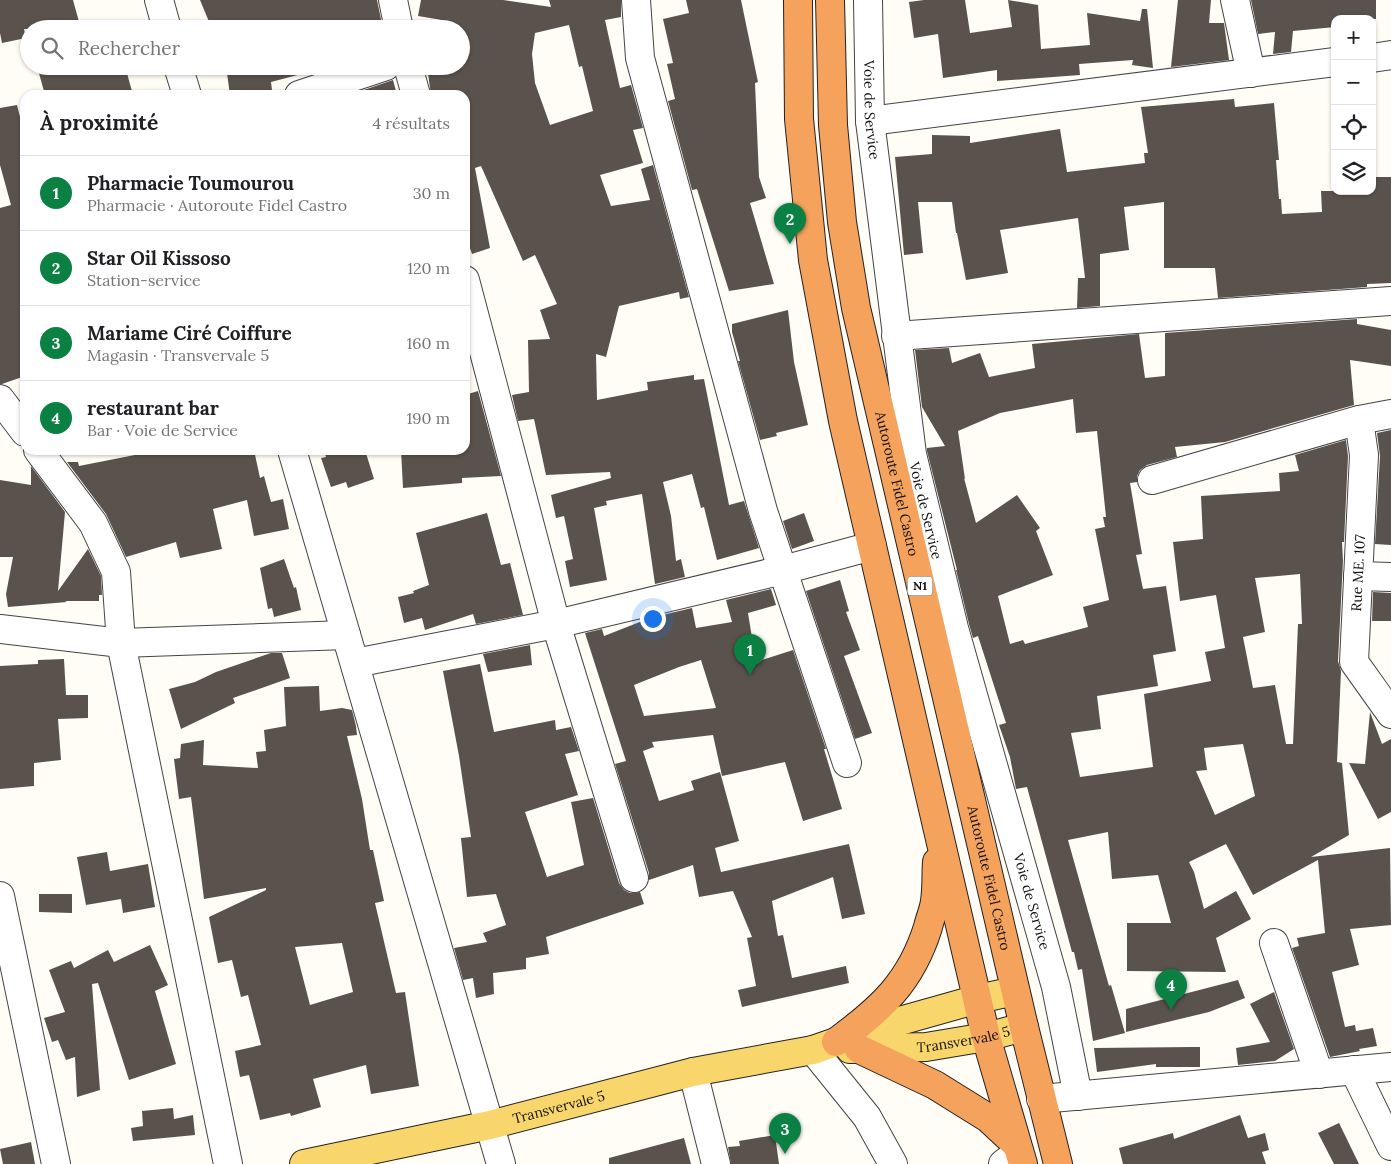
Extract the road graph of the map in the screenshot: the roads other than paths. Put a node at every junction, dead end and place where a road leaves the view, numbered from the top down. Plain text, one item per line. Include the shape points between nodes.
1 (159, 0) edge
2 (393, 0) edge
3 (636, 0) edge
4 (798, 0) edge
5 (830, 0) edge
6 (868, 0) edge
7 (1235, 0) edge
8 (165, 20) edge
9 (397, 20) edge
10 (1391, 55) edge
11 (1376, 57) edge
12 (1331, 63) edge
13 (1252, 73) junction
14 (181, 75) edge
15 (359, 75) edge
16 (410, 75) edge
17 (185, 90) edge
18 (314, 90) edge
19 (415, 90) edge
20 (870, 121) junction
21 (470, 299) edge
22 (1391, 301) edge
23 (896, 336) junction
24 (0, 399) edge
25 (1391, 414) edge
26 (1359, 420) junction
27 (20, 425) edge
28 (42, 455) edge
29 (293, 455) edge
30 (1152, 480) dead end
31 (872, 546) junction
32 (783, 570) junction
33 (1358, 576) junction
34 (1391, 578) edge
35 (556, 624) junction
36 (0, 629) edge
37 (346, 635) junction
38 (121, 643) junction
39 (355, 663) junction
40 (1391, 714) edge
41 (846, 763) dead end
42 (938, 828) junction
43 (634, 878) dead end
44 (0, 896) edge
45 (1274, 943) dead end
46 (1015, 991) junction
47 (978, 1000) junction
48 (1024, 1028) junction
49 (986, 1037) junction
50 (836, 1047) junction
51 (1391, 1067) edge
52 (1354, 1070) junction
53 (693, 1072) junction
54 (1319, 1074) junction
55 (1078, 1096) junction
56 (1041, 1099) junction
57 (490, 1125) junction
58 (1391, 1146) edge
59 (1016, 1157) edge
60 (56, 1164) edge
61 (228, 1164) edge
62 (304, 1164) edge
63 (501, 1164) edge
64 (716, 1164) edge
65 (893, 1164) edge
66 (1058, 1164) edge

1 - 8 street
2 - 9 street
3 - 32 street via 640,58 763,511
4 - 31 highway via 799,119 813,260 843,421
5 - 46 highway, Autoroute Fidel Castro / N1 via 833,125 842,222 856,308
6 - 20 street, Voie de Service
7 - 13 street
10 - 11 street
12 - 13 street
13 - 20 street
14 - 17 street
15 - 18 street
16 - 19 street
20 - 23 street, Voie de Service
21 - 35 street
22 - 23 street
23 - 55 street, Voie de Service via 912,454 954,628 1056,987
24 - 27 street
25 - 26 street
26 - 30 street
26 - 33 street, Rue ME. 107 via 1364,454
28 - 38 street via 93,523 116,572
29 - 37 street
31 - 32 street
31 - 42 highway
32 - 35 street
32 - 41 street
33 - 34 street
33 - 40 street, Rue ME. 107 via 1354,662
35 - 39 street
35 - 43 street
36 - 38 street
37 - 38 street
37 - 39 street
38 - 61 street
39 - 57 street
42 - 47 highway
42 - 50 highway via 935,902 922,944 906,977 890,997
44 - 60 street
45 - 54 street
46 - 47 main road, Transvervale 5
46 - 48 highway, Autoroute Fidel Castro / N1
47 - 49 highway
47 - 50 main road, Transvervale 5 via 882,1026
48 - 49 main road, Transvervale 5
48 - 56 highway, Autoroute Fidel Castro / N1
49 - 50 main road, Transvervale 5 via 926,1047
49 - 59 highway
50 - 53 main road, Transvervale 5
50 - 59 highway via 935,1085 988,1118
50 - 65 street via 866,1117
51 - 52 street
52 - 54 street
52 - 58 street
53 - 57 main road, Transvervale 5
53 - 64 street
54 - 55 street
55 - 56 street
56 - 66 highway, Autoroute Fidel Castro / N1
57 - 62 main road, Transvervale 5
57 - 63 street

